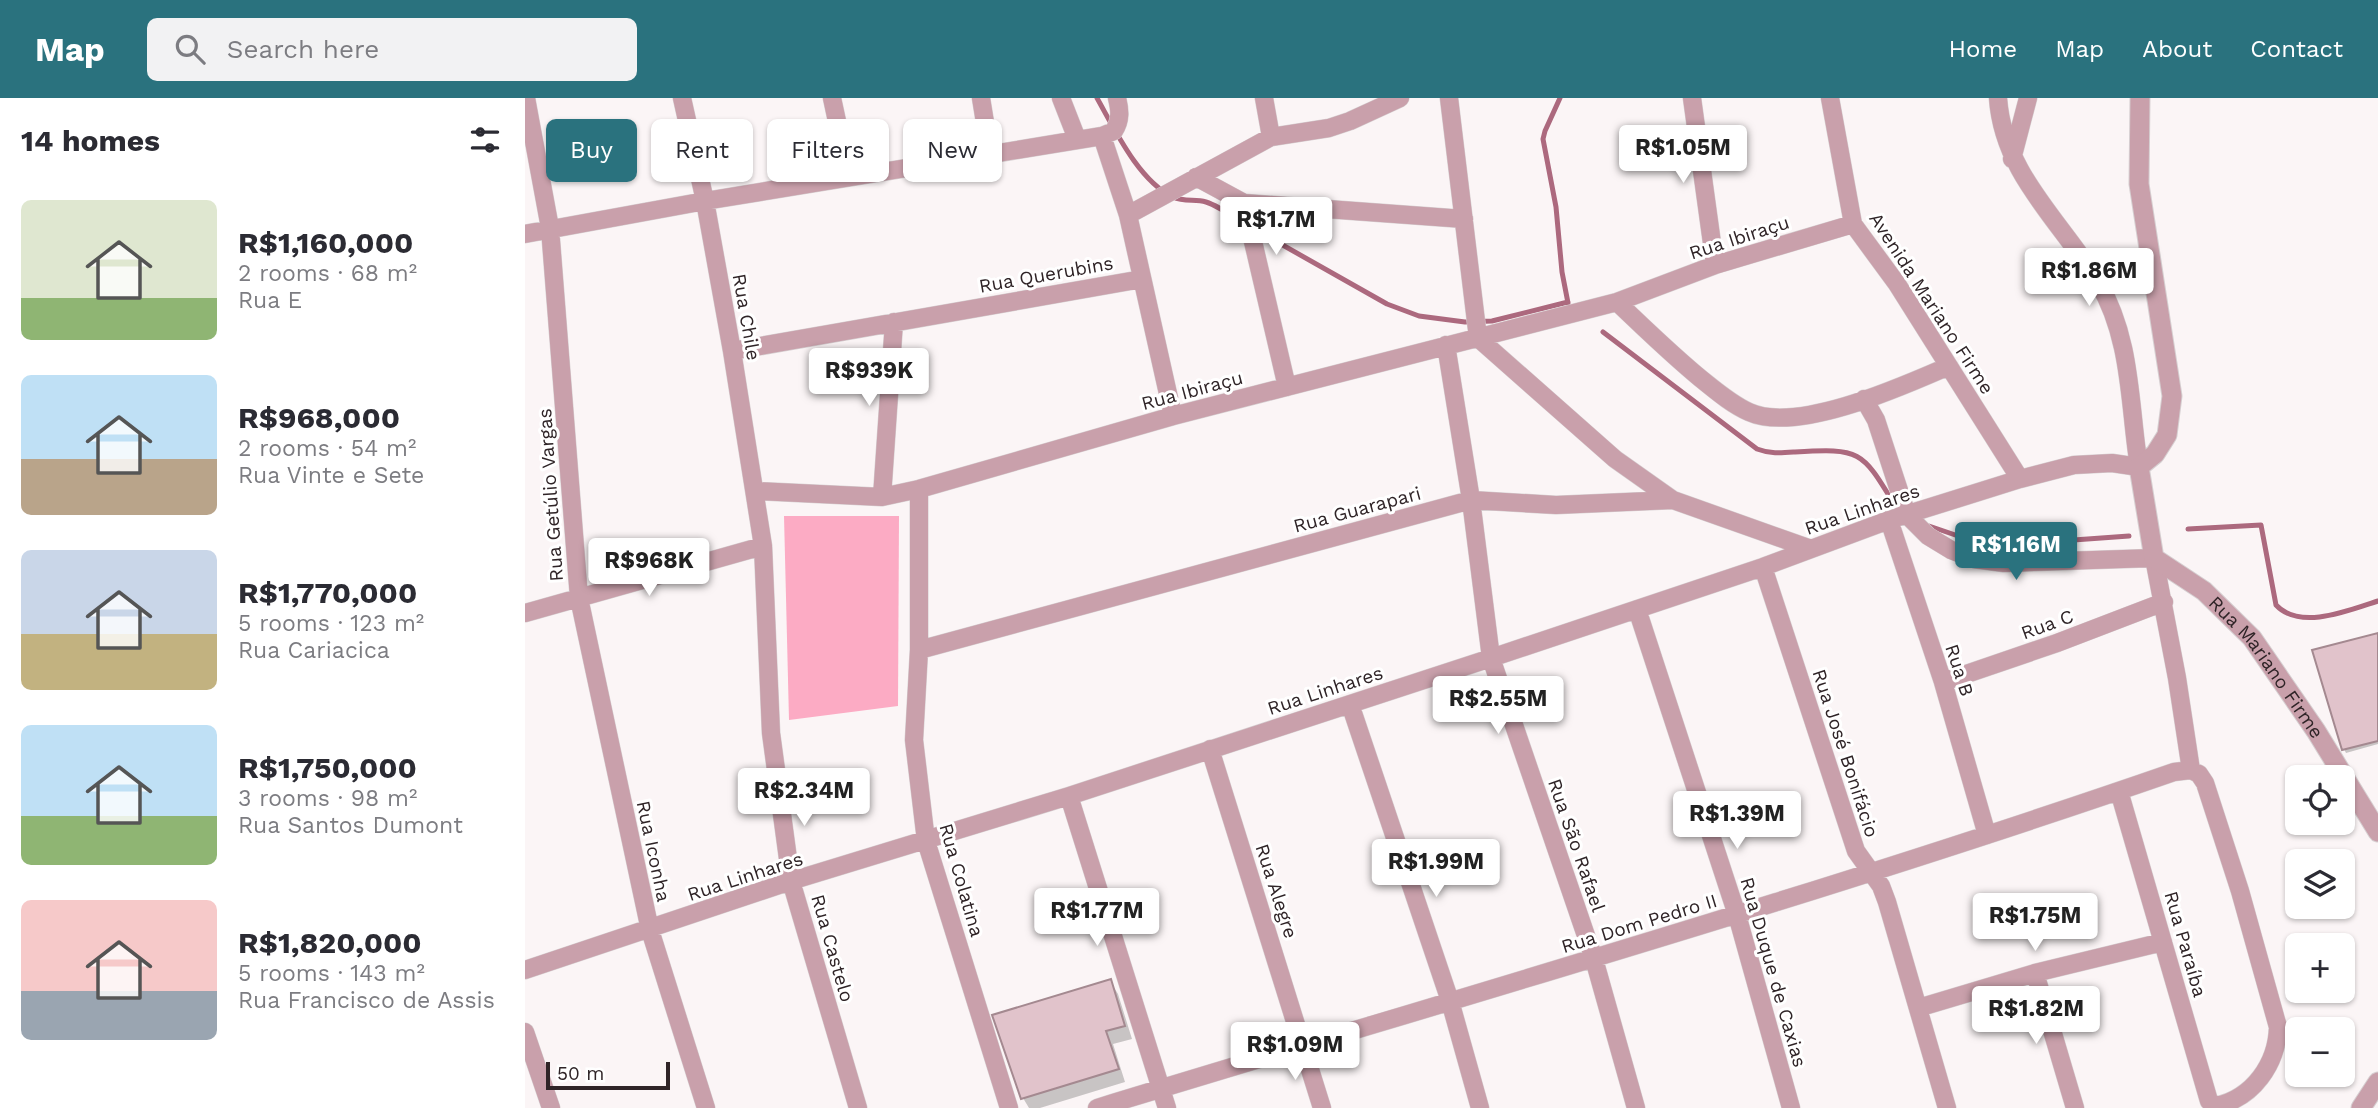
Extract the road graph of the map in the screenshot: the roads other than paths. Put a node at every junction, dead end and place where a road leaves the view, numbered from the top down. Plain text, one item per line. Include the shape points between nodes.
1 (526, 98) edge
2 (682, 98) edge
3 (832, 98) edge
4 (981, 98) edge
5 (1061, 98) edge
6 (1117, 98) edge
7 (1264, 98) edge
8 (1400, 98) edge
9 (1449, 98) edge
10 (1692, 98) edge
11 (1830, 98) edge
12 (1998, 98) edge
13 (2028, 98) edge
14 (2140, 98) edge
15 (837, 119) edge
16 (984, 119) edge
17 (1108, 133) junction
18 (1271, 137) junction
19 (1077, 139) junction
20 (1002, 151) edge
21 (2012, 159) junction
22 (1196, 177) junction
23 (819, 182) edge
24 (705, 201) junction
25 (1244, 204) junction
26 (1128, 215) junction
27 (1464, 219) junction
28 (1853, 224) junction
29 (550, 228) junction
30 (525, 234) edge
31 (1715, 265) junction
32 (1142, 279) junction
33 (1617, 302) junction
34 (894, 322) junction
35 (1478, 338) junction
36 (1446, 345) junction
37 (732, 351) junction
38 (1949, 366) junction
39 (1287, 387) junction
40 (1864, 399) junction
41 (1173, 416) junction
42 (2139, 467) junction
43 (2020, 479) junction
44 (919, 489) junction
45 (755, 491) junction
46 (882, 497) junction
47 (1471, 500) junction
48 (1673, 500) junction
49 (1907, 515) junction
50 (1889, 520) junction
51 (763, 545) junction
52 (1811, 549) junction
53 (2154, 558) junction
54 (1763, 567) junction
55 (579, 598) junction
56 (2164, 602) junction
57 (1637, 609) junction
58 (525, 612) edge
59 (919, 650) junction
60 (1491, 658) junction
61 (1943, 682) junction
62 (1350, 704) junction
63 (1210, 749) junction
64 (2191, 770) junction
65 (2119, 791) junction
66 (1069, 796) junction
67 (2378, 832) edge
68 (1987, 835) junction
69 (926, 841) junction
70 (1871, 871) junction
71 (791, 881) junction
72 (1737, 915) junction
73 (650, 930) junction
74 (2163, 942) junction
75 (1594, 959) junction
76 (525, 970) edge
77 (2035, 973) junction
78 (1450, 1002) junction
79 (1918, 1008) junction
80 (525, 1032) edge
81 (1304, 1046) junction
82 (1162, 1088) junction
83 (551, 1108) edge
84 (706, 1108) edge
85 (857, 1108) edge
86 (1009, 1108) edge
87 (1097, 1108) edge
88 (1167, 1108) edge
89 (1322, 1108) edge
90 (1480, 1108) edge
91 (1636, 1108) edge
92 (1791, 1108) edge
93 (1947, 1108) edge
94 (2075, 1108) edge

1 - 29 street, Rua Getúlio Vargas
2 - 24 street, Rua Chile
3 - 15 street
4 - 16 street
5 - 19 street
6 - 17 street via 1119,117
7 - 18 street
8 - 18 street via 1329,128
9 - 27 street
10 - 31 street
11 - 28 street, Avenida Mariano Firme
12 - 21 street
13 - 21 street
14 - 42 street via 2139,184 2172,396 2167,435
17 - 19 street
17 - 26 street, Rua Querubins
18 - 22 street
19 - 20 street
21 - 42 street via 2098,283 2122,335
22 - 25 street
22 - 26 street
23 - 24 street
24 - 29 street
24 - 37 street, Rua Chile
25 - 27 street
25 - 39 street
26 - 32 street, Rua Querubins
27 - 35 street
28 - 31 street, Rua Ibiraçu
28 - 38 street, Avenida Mariano Firme
29 - 30 street
29 - 55 street, Rua Getúlio Vargas
31 - 33 street, Rua Ibiraçu
32 - 34 street, Rua Querubins
32 - 41 street
33 - 35 street, Rua Ibiraçu
33 - 40 street via 1666,350 1749,413 1789,418
34 - 37 street, Rua Querubins
34 - 46 street
35 - 36 street, Rua Ibiraçu
35 - 48 street via 1615,459
36 - 39 street, Rua Ibiraçu
36 - 47 street, Rua São Rafael
37 - 45 street, Rua Chile
38 - 40 street
38 - 43 street, Avenida Mariano Firme
39 - 41 street, Rua Ibiraçu
40 - 49 street via 1877,420
41 - 44 street, Rua Ibiraçu
42 - 43 street, Rua Linhares via 2074,465
42 - 53 street
43 - 49 street, Rua Linhares
44 - 46 street, Rua Ibiraçu
44 - 59 street, Rua Colatina
45 - 46 street, Rua Ibiraçu
45 - 51 street, Rua Chile
47 - 48 street, Rua Guarapari via 1556,505
47 - 59 street, Rua Guarapari
47 - 60 street, Rua São Rafael
48 - 52 street, Rua Guarapari
49 - 50 street, Rua Linhares
49 - 53 street via 1928,536 1975,559 2036,564
50 - 52 street, Rua Linhares
50 - 61 street, Rua B
51 - 55 street
51 - 71 street, Rua Castelo via 771,733
52 - 54 street, Rua Linhares
53 - 56 street
53 - 67 street, Rua Mariano Firme via 2204,591 2252,638
54 - 57 street, Rua Linhares
54 - 70 street, Rua José Bonifácio via 1856,851
55 - 58 street
55 - 73 street, Rua Iconha
56 - 61 street, Rua C
56 - 64 street
57 - 60 street, Rua Linhares
57 - 72 street, Rua Duque de Caxias
59 - 69 street, Rua Colatina via 913,740
60 - 62 street, Rua Linhares
60 - 75 street, Rua São Rafael
61 - 68 street, Rua B
62 - 63 street, Rua Linhares
62 - 78 street
63 - 66 street, Rua Linhares
63 - 81 street, Rua Alegre
64 - 65 street, Rua Dom Pedro II
64 - 74 street, Rua Paraíba via 2205,783 2278,1027 2273,1057 2260,1079 2225,1104 2216,1106 2209,1101
65 - 68 street, Rua Dom Pedro II
65 - 74 street, Rua Paraíba
66 - 69 street, Rua Linhares
66 - 82 street
68 - 70 street, Rua Dom Pedro II
69 - 71 street, Rua Linhares
69 - 86 street, Rua Colatina
70 - 72 street, Rua Dom Pedro II
70 - 79 street, Rua José Bonifácio via 1887,902
71 - 73 street, Rua Linhares
71 - 85 street, Rua Castelo
72 - 75 street, Rua Dom Pedro II
72 - 92 street, Rua Duque de Caxias
73 - 76 street, Rua Linhares
73 - 84 street, Rua Iconha
74 - 77 street
75 - 78 street, Rua Dom Pedro II
75 - 91 street, Rua São Rafael
77 - 79 street
77 - 94 street
78 - 81 street, Rua Dom Pedro II
78 - 90 street
79 - 93 street, Rua José Bonifácio
80 - 83 street
81 - 82 street, Rua Dom Pedro II
81 - 89 street, Rua Alegre
82 - 87 street, Rua Dom Pedro II
82 - 88 street

